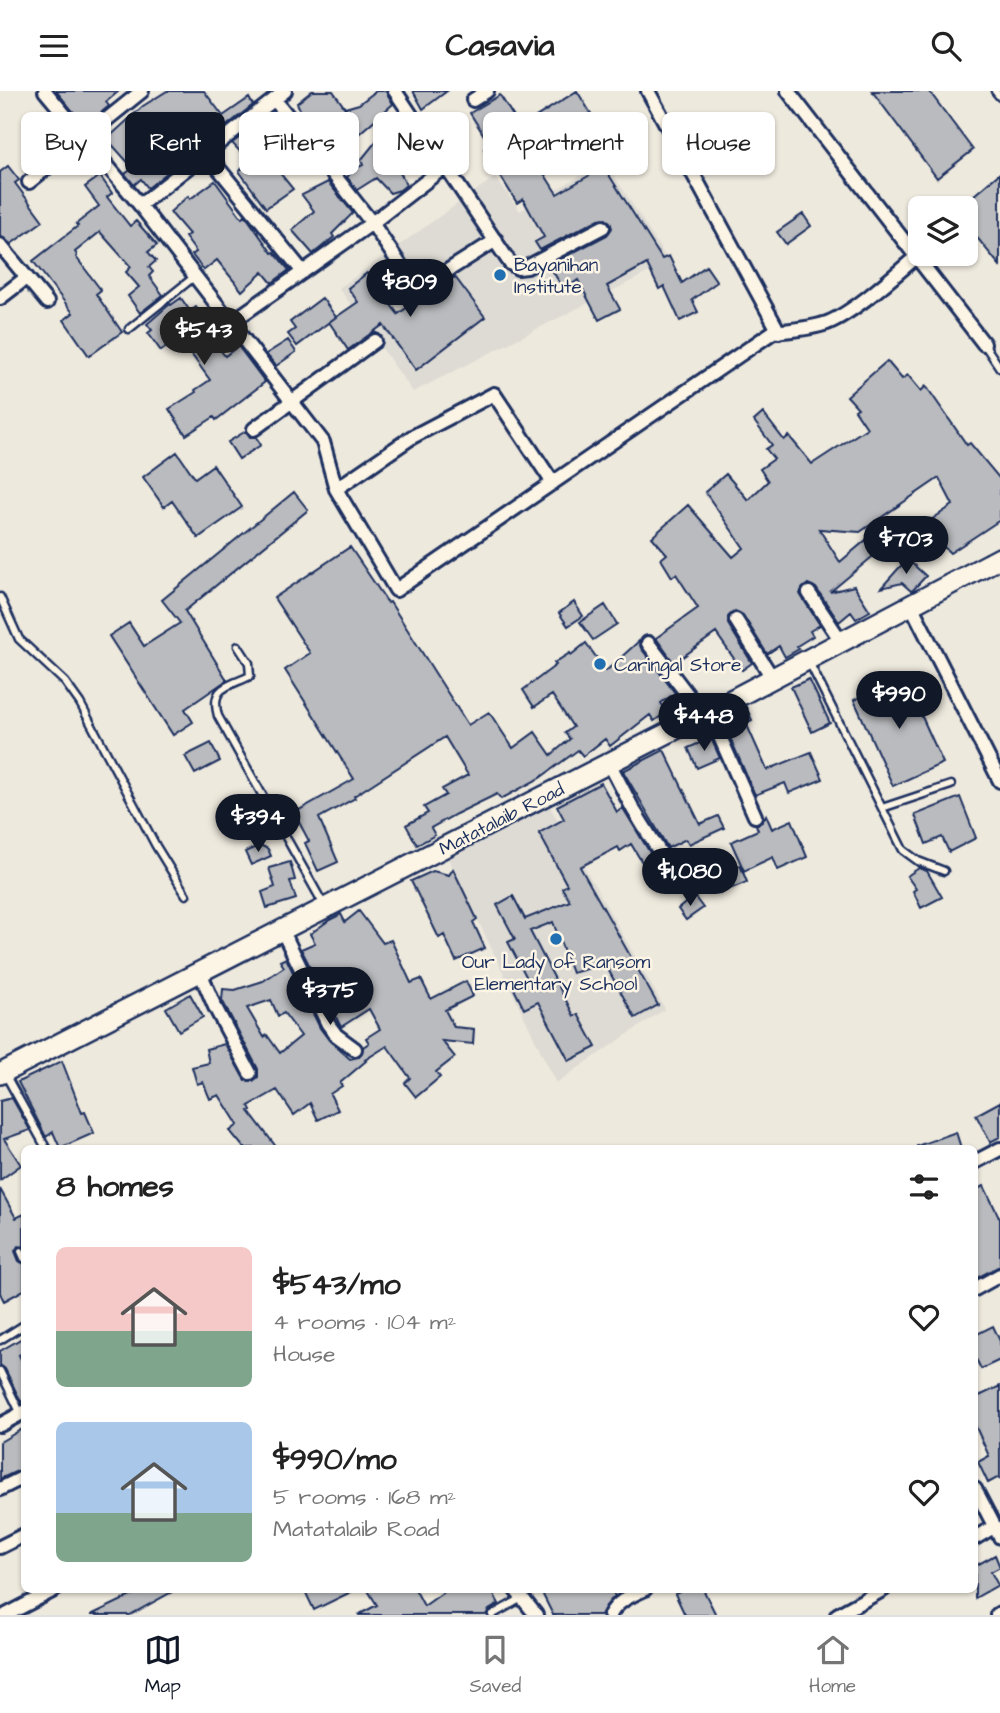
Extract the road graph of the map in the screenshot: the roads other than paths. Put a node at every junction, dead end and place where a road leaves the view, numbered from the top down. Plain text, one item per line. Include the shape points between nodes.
1 (45, 91) edge
2 (142, 91) edge
3 (395, 91) edge
4 (487, 91) edge
5 (648, 91) edge
6 (788, 91) edge
7 (995, 91) edge
8 (280, 95) edge
9 (1000, 97) edge
10 (473, 100) dead end
11 (62, 112) edge
12 (410, 112) edge
13 (111, 116) edge
14 (225, 138) edge
15 (111, 171) edge
16 (38, 175) edge
17 (178, 175) edge
18 (224, 175) edge
19 (434, 175) edge
20 (454, 175) edge
21 (29, 182) dead end
22 (140, 205) junction
23 (372, 223) junction
24 (603, 227) dead end
25 (496, 240) junction
26 (0, 246) edge
27 (908, 247) edge
28 (908, 263) edge
29 (923, 266) edge
30 (303, 272) junction
31 (194, 277) junction
32 (26, 278) junction
33 (0, 297) edge
34 (47, 302) dead end
35 (230, 323) junction
36 (129, 329) dead end
37 (779, 332) junction
38 (212, 336) dead end
39 (375, 341) dead end
40 (984, 344) joint
41 (1000, 368) edge
42 (291, 403) junction
43 (254, 429) dead end
44 (553, 483) junction
45 (336, 489) junction
46 (1000, 558) edge
47 (809, 593) dead end
48 (0, 597) edge
49 (911, 605) junction
50 (736, 620) dead end
51 (841, 641) junction
52 (648, 643) dead end
53 (238, 646) dead end
54 (808, 660) junction
55 (773, 679) junction
56 (706, 713) junction
57 (609, 763) junction
58 (1000, 781) edge
59 (951, 785) dead end
60 (882, 808) junction
61 (755, 816) dead end
62 (706, 868) dead end
63 (944, 871) dead end
64 (186, 895) dead end
65 (326, 908) junction
66 (282, 930) junction
67 (201, 972) junction
68 (355, 1049) dead end
69 (2, 1073) edge
70 (250, 1073) dead end
71 (44, 1145) edge
72 (1000, 1149) edge
73 (978, 1160) edge
74 (998, 1280) edge
75 (978, 1288) edge
76 (21, 1327) edge
77 (0, 1340) edge
78 (0, 1371) edge
79 (21, 1409) edge
80 (21, 1414) edge
81 (0, 1425) edge
82 (21, 1478) edge
83 (0, 1489) edge
84 (978, 1495) edge
85 (997, 1531) edge
86 (21, 1536) edge
87 (978, 1537) edge
88 (0, 1547) edge
89 (48, 1593) edge
90 (637, 1593) edge
91 (877, 1593) edge
92 (519, 1594) edge
93 (6, 1615) edge
94 (492, 1615) edge
95 (536, 1615) edge
96 (610, 1615) edge
97 (837, 1615) edge

1 - 11 street
2 - 13 street
3 - 12 street
4 - 10 street
5 - 37 street
6 - 27 street
7 - 9 lane
8 - 14 street
8 - 23 street
15 - 22 street
16 - 21 street
17 - 22 street
18 - 30 street
19 - 23 street
20 - 25 street
22 - 31 street
23 - 25 street via 409,278 418,282 428,283
23 - 30 street
24 - 25 street via 527,267 510,263
26 - 32 street
28 - 37 street via 829,322
29 - 40 street
30 - 35 street
31 - 35 street
31 - 36 lane
32 - 33 street
32 - 34 street
35 - 38 street
35 - 42 street
37 - 44 street
39 - 42 street
40 - 41 lane
42 - 43 street
42 - 45 street via 323,442
44 - 45 street via 494,394 412,437
44 - 45 street via 396,590
46 - 49 main road, Matatalaib Road
47 - 51 street
48 - 64 lane via 19,639 65,682 80,703
49 - 51 main road, Matatalaib Road
49 - 58 street
50 - 55 street
51 - 54 main road, Matatalaib Road
52 - 56 street
53 - 65 lane via 249,663 250,676 218,692 218,716
54 - 55 main road, Matatalaib Road
54 - 60 lane
55 - 56 main road, Matatalaib Road
56 - 57 main road, Matatalaib Road
56 - 61 street
57 - 62 street via 674,876 686,877
57 - 65 main road, Matatalaib Road
59 - 60 lane
60 - 63 lane via 903,850
65 - 66 main road, Matatalaib Road
66 - 67 main road, Matatalaib Road
66 - 68 street via 328,1024
67 - 69 main road, Matatalaib Road
67 - 70 street
69 - 71 lane
72 - 73 street
74 - 75 street
76 - 77 lane
78 - 79 lane
80 - 81 street
82 - 83 street
84 - 85 street
85 - 87 street
86 - 88 street
89 - 93 street
90 - 96 street
91 - 97 street
92 - 94 lane
92 - 95 street

